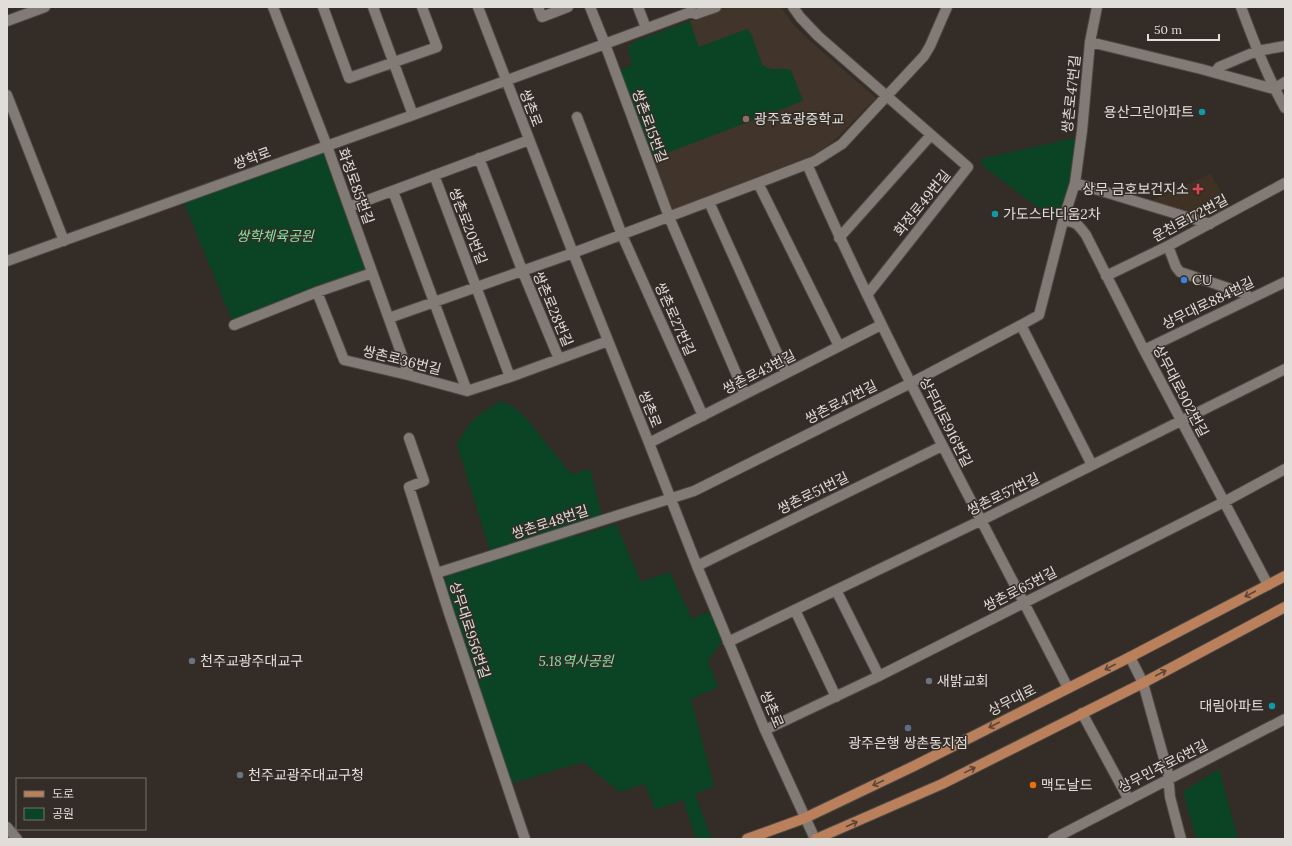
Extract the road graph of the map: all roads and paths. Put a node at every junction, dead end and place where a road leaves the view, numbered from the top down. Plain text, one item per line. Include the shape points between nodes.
1 (45, 7) edge
2 (273, 7) edge
3 (323, 7) edge
4 (373, 7) edge
5 (422, 7) edge
6 (478, 7) edge
7 (538, 7) edge
8 (568, 7) edge
9 (590, 7) edge
10 (638, 7) edge
11 (716, 7) edge
12 (793, 7) edge
13 (947, 7) edge
14 (1097, 7) edge
15 (1242, 7) edge
16 (690, 10) edge
17 (7, 21) edge
18 (646, 28) junction
19 (1090, 42) junction
20 (605, 44) junction
21 (1285, 46) edge
22 (1257, 51) junction
23 (394, 63) junction
24 (1215, 72) junction
25 (506, 80) junction
26 (1285, 82) edge
27 (1274, 88) junction
28 (7, 95) edge
29 (887, 96) junction
30 (1285, 108) edge
31 (414, 115) junction
32 (577, 117) dead end
33 (931, 135) junction
34 (529, 140) junction
35 (327, 146) junction
36 (479, 158) junction
37 (807, 164) junction
38 (434, 175) junction
39 (758, 183) junction
40 (1075, 183) junction
41 (1285, 183) edge
42 (393, 191) junction
43 (709, 202) junction
44 (349, 207) junction
45 (668, 217) junction
46 (1062, 222) junction
47 (1210, 224) junction
48 (622, 235) junction
49 (839, 238) junction
50 (64, 241) junction
51 (1168, 246) junction
52 (573, 253) junction
53 (7, 261) edge
54 (522, 270) junction
55 (372, 273) junction
56 (1106, 276) junction
57 (1285, 282) edge
58 (477, 287) junction
59 (317, 292) junction
60 (867, 295) junction
61 (1250, 299) junction
62 (434, 302) junction
63 (389, 318) junction
64 (234, 325) dead end
65 (881, 325) junction
66 (1021, 325) junction
67 (608, 341) junction
68 (839, 346) junction
69 (1144, 350) junction
70 (559, 359) junction
71 (1285, 369) edge
72 (786, 373) junction
73 (409, 375) junction
74 (510, 377) junction
75 (911, 383) junction
76 (467, 391) junction
77 (745, 394) junction
78 (703, 416) junction
79 (1181, 420) junction
80 (409, 438) dead end
81 (649, 443) junction
82 (942, 446) junction
83 (1092, 465) junction
84 (1285, 469) edge
85 (671, 499) junction
86 (1224, 502) junction
87 (982, 520) junction
88 (697, 566) junction
89 (437, 573) junction
90 (1285, 576) edge
91 (1268, 585) junction
92 (836, 590) junction
93 (1024, 603) junction
94 (795, 610) junction
95 (1284, 611) edge
96 (728, 642) junction
97 (1130, 657) junction
98 (880, 676) junction
99 (1143, 683) junction
100 (1068, 688) junction
101 (836, 698) junction
102 (1082, 713) junction
103 (1285, 719) edge
104 (765, 730) junction
105 (1168, 780) junction
106 (1129, 800) junction
107 (806, 818) junction
108 (7, 827) edge
109 (17, 839) edge
110 (525, 839) edge
111 (747, 839) edge
112 (815, 839) edge
113 (1054, 839) edge
114 (1181, 839) edge

1 - 17 street
2 - 35 street, 화정로85번길
3 - 23 street via 350,78
4 - 23 street
5 - 23 street via 437,47
6 - 25 street, 쌍촌로
7 - 8 street via 542,17
9 - 20 street, 쌍촌로15번길
10 - 18 street
11 - 16 street via 696,14
12 - 29 street, 화정로49번길 via 818,36
13 - 29 street via 924,56
14 - 19 street, 쌍촌로47번길
15 - 22 street
16 - 18 street
18 - 20 street
19 - 24 street
19 - 40 street, 쌍촌로47번길
20 - 25 street
20 - 45 street, 쌍촌로15번길
21 - 22 street
22 - 24 street via 1219,67
22 - 27 street
23 - 31 street
24 - 27 street
25 - 31 street, 쌍학로
25 - 34 street, 쌍촌로
26 - 27 street
27 - 30 street
28 - 50 street
29 - 33 street, 화정로49번길
29 - 37 street via 842,144
31 - 35 street, 쌍학로
32 - 48 street, 쌍촌로27번길
33 - 49 street
33 - 60 street, 화정로49번길 via 968,167
34 - 36 street, 쌍촌로20번길
34 - 52 street, 쌍촌로
35 - 44 street, 화정로85번길
35 - 50 street, 쌍학로
36 - 38 street, 쌍촌로20번길
36 - 54 street
37 - 39 street
37 - 49 street, 상무대로916번길
38 - 42 street, 쌍촌로20번길
38 - 58 street, 쌍촌로20번길
39 - 43 street
39 - 68 street
40 - 46 street, 쌍촌로47번길
40 - 47 street
41 - 47 street, 운천로172번길
42 - 44 street, 쌍촌로20번길
42 - 62 street
43 - 45 street
43 - 72 street
44 - 55 street, 화정로85번길
45 - 48 street
45 - 77 street
46 - 56 street, 상무대로902번길 via 1072,221 1080,227
46 - 66 street, 쌍촌로47번길 via 1039,315
47 - 51 street, 운천로172번길
48 - 52 street
48 - 78 street, 쌍촌로27번길
49 - 60 street, 상무대로916번길
50 - 53 street, 쌍학로
51 - 56 street, 운천로172번길
51 - 61 street via 1180,272 1246,294
52 - 54 street, 쌍촌로28번길
52 - 67 street, 쌍촌로
54 - 58 street, 쌍촌로28번길
54 - 70 street, 쌍촌로28번길
55 - 59 street
55 - 63 street, 화정로85번길
56 - 69 street, 상무대로902번길
57 - 61 street, 상무대로884번길
58 - 62 street, 쌍촌로28번길
58 - 74 street
59 - 64 street
59 - 73 street, 쌍촌로36번길 via 344,360
60 - 65 street, 상무대로916번길
61 - 69 street, 상무대로884번길
62 - 63 street, 쌍촌로28번길
62 - 76 street
63 - 73 street, 화정로85번길
65 - 68 street, 쌍촌로43번길
65 - 75 street, 상무대로916번길
66 - 75 street, 쌍촌로47번길
66 - 83 street
67 - 70 street
67 - 81 street, 쌍촌로
68 - 72 street, 쌍촌로43번길
69 - 79 street, 상무대로902번길
70 - 74 street
71 - 79 street, 쌍촌로57번길
72 - 77 street, 쌍촌로43번길
73 - 76 street, 쌍촌로36번길
74 - 76 street
75 - 82 street, 상무대로916번길
75 - 85 street, 쌍촌로47번길 via 694,491
77 - 78 street, 쌍촌로43번길
78 - 81 street, 쌍촌로43번길
79 - 83 street, 쌍촌로57번길
79 - 86 street, 상무대로902번길
80 - 89 street, 상무대로956번길 via 424,481 409,487
81 - 85 street, 쌍촌로
82 - 87 street, 상무대로916번길
82 - 88 street, 쌍촌로51번길
83 - 87 street, 쌍촌로57번길
84 - 86 street, 쌍촌로65번길
85 - 88 street, 쌍촌로
85 - 89 street, 쌍촌로48번길
86 - 91 street, 상무대로902번길
86 - 93 street, 쌍촌로65번길
87 - 92 street, 쌍촌로57번길
87 - 93 street, 상무대로916번길
88 - 96 street, 쌍촌로
89 - 110 street, 상무대로956번길
90 - 91 main road, 상무대로
91 -> 97 main road, 상무대로
92 - 94 street, 쌍촌로57번길
92 - 98 street
93 - 98 street, 쌍촌로65번길
93 - 100 street, 상무대로916번길
94 - 96 street, 쌍촌로57번길
94 - 101 street
99 -> 95 main road
96 - 104 street, 쌍촌로
97 - 99 street
97 -> 100 main road, 상무대로
98 - 101 street, 쌍촌로65번길
99 - 102 main road
99 - 105 street
100 -> 107 main road, 상무대로
101 - 104 street, 쌍촌로65번길
102 - 106 street
112 -> 102 main road via 935,786
103 - 105 street, 상무민주로6번길
104 - 107 street, 쌍촌로
105 - 106 street, 상무민주로6번길
105 - 114 street
106 - 113 street, 상무민주로6번길
107 - 111 main road, 상무대로
107 - 112 street, 쌍촌로
108 - 109 street

